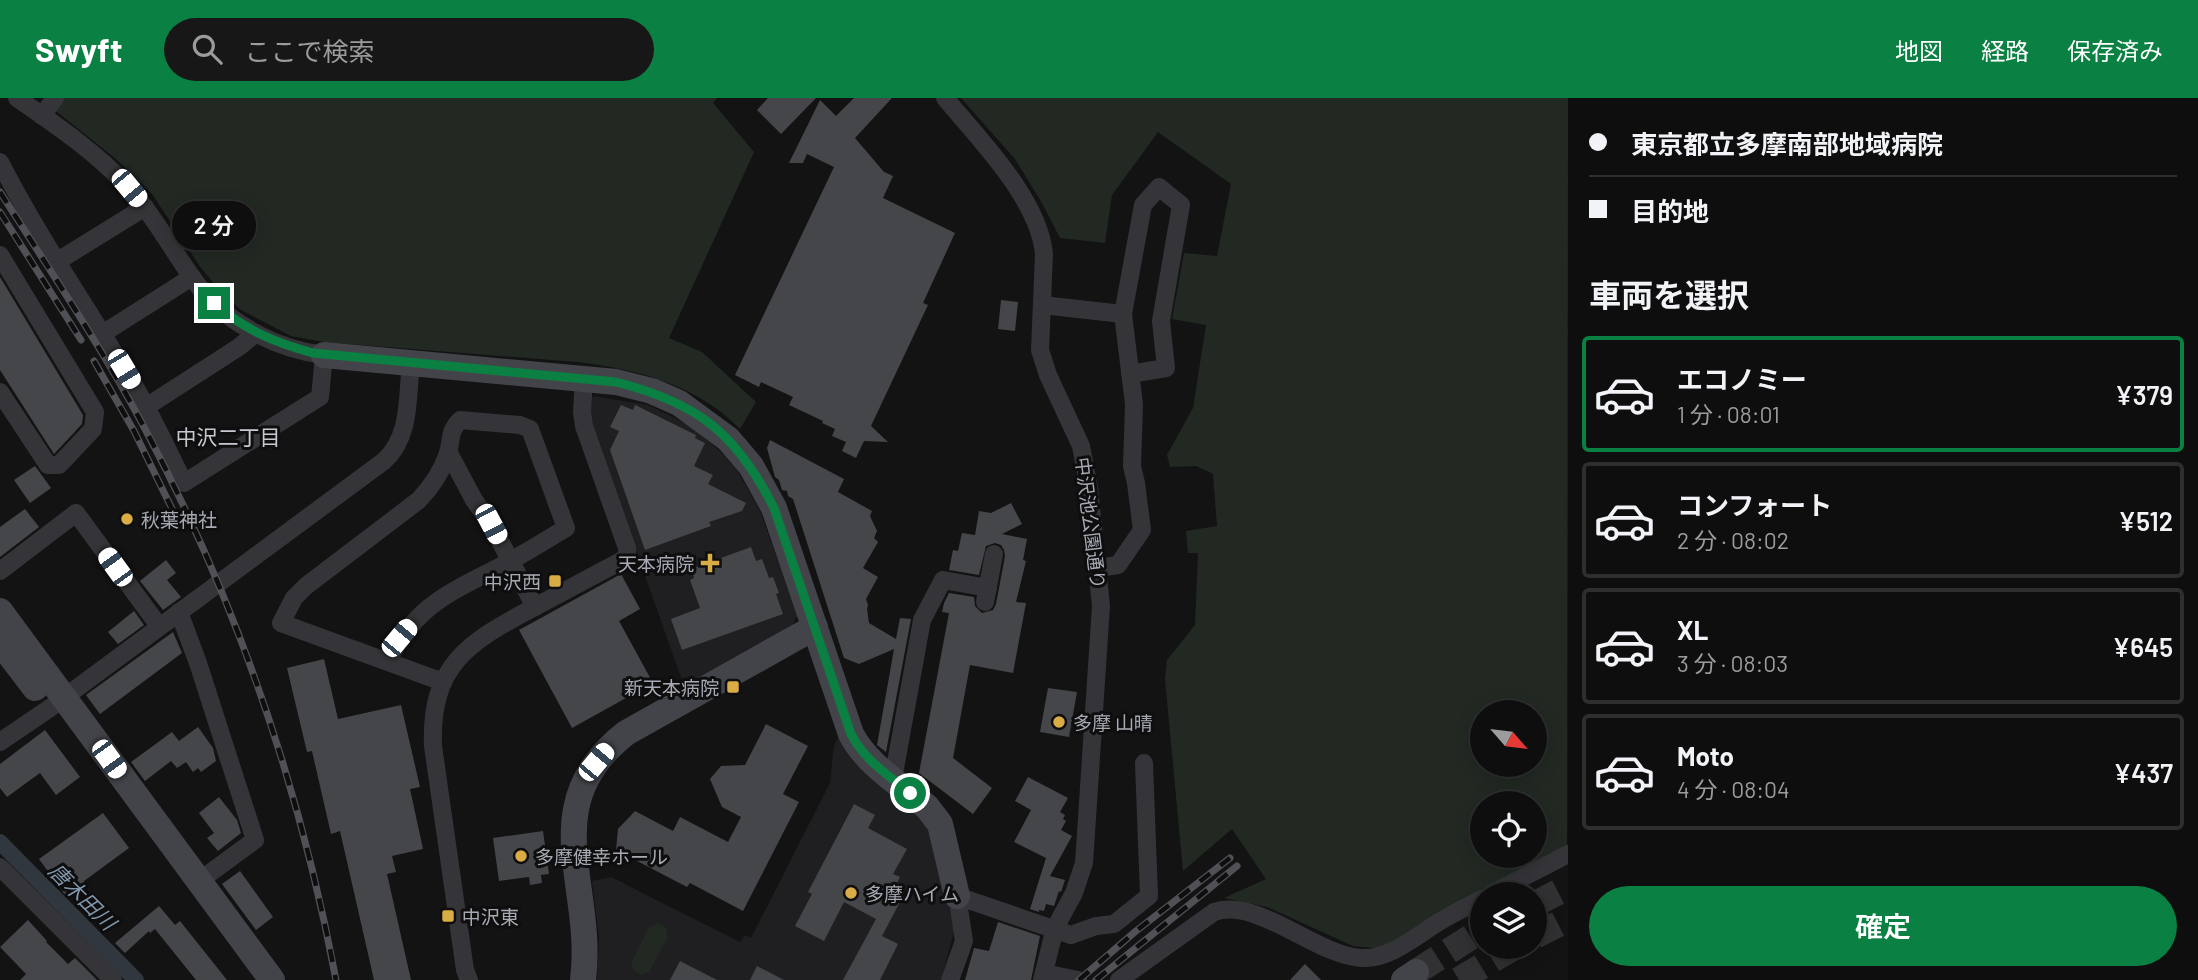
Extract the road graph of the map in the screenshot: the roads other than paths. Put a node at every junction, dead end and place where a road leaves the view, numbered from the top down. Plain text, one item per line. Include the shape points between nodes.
1 (17, 98) edge
2 (55, 98) edge
3 (945, 98) edge
4 (43, 116) junction
5 (0, 162) edge
6 (145, 207) junction
7 (0, 255) edge
8 (58, 261) junction
9 (192, 277) junction
10 (1042, 305) junction
11 (1123, 314) junction
12 (256, 333) junction
13 (102, 334) junction
14 (324, 355) junction
15 (411, 363) junction
16 (1130, 374) junction
17 (584, 379) junction
18 (0, 392) edge
19 (146, 407) junction
20 (449, 453) junction
21 (994, 554) dead end
22 (510, 561) junction
23 (1098, 568) junction
24 (0, 571) edge
25 (535, 607) junction
26 (0, 611) edge
27 (179, 612) junction
28 (159, 626) junction
29 (815, 627) junction
30 (0, 642) edge
31 (388, 661) junction
32 (443, 682) junction
33 (57, 702) junction
34 (0, 742) edge
35 (1144, 763) dead end
36 (893, 779) junction
37 (1568, 854) edge
38 (0, 867) edge
39 (199, 881) junction
40 (1514, 882) edge
41 (957, 896) junction
42 (1470, 906) edge
43 (1055, 928) junction
44 (1043, 977) edge
45 (113, 980) edge
46 (250, 980) edge
47 (272, 980) edge
48 (469, 980) edge
49 (583, 980) edge
50 (950, 980) edge
51 (1078, 980) edge
52 (1119, 980) edge

1 - 4 street
2 - 4 street
3 - 10 street, 中沢池公園通り via 996,160 1038,223 1044,254
4 - 6 street via 115,174
5 - 8 street
6 - 8 street
6 - 9 street
7 - 18 street via 95,412 93,429 59,465 48,465
8 - 13 street
9 - 12 street via 214,303
9 - 13 street
10 - 11 street
10 - 23 street, 中沢池公園通り via 1040,350 1081,446
11 - 16 street
11 - 16 street via 1143,205 1159,187 1181,205 1161,321 1166,368
12 - 14 street
12 - 19 street
13 - 19 street
14 - 15 street
14 - 19 street via 320,397 184,483
15 - 17 street
15 - 27 street via 405,427 393,453
16 - 23 street via 1132,466 1143,530 1118,565
17 - 25 street via 584,426 627,556
17 - 29 street via 652,391 679,403 728,439 751,466 774,508
20 - 22 street
20 - 22 street via 453,428 460,420 530,429 566,528
20 - 31 street via 431,488 306,586 281,623
21 - 36 street via 987,595 943,580 922,620
22 - 25 street
22 - 31 street via 439,599 419,615 399,638
23 - 43 street, 中沢池公園通り via 1101,606 1084,863
24 - 28 street via 76,513
25 - 32 street via 478,639 453,664
26 - 33 street
27 - 28 street
27 - 39 street via 255,840
28 - 33 street
29 - 36 street via 851,734 865,756
29 - 49 street via 626,733 589,772 577,802 573,835 583,920
30 - 33 street
31 - 32 street
32 - 48 street via 435,708 433,746
33 - 34 street
33 - 39 street
33 - 46 street
35 - 43 street via 1149,896 1114,924 1071,935
36 - 41 street via 940,824
37 - 40 street
38 - 45 street
39 - 47 street
41 - 43 street
41 - 50 street via 964,940
42 - 52 street via 1392,952 1362,958 1253,913 1221,910
43 - 44 street, 中沢池公園通り
44 - 51 street

